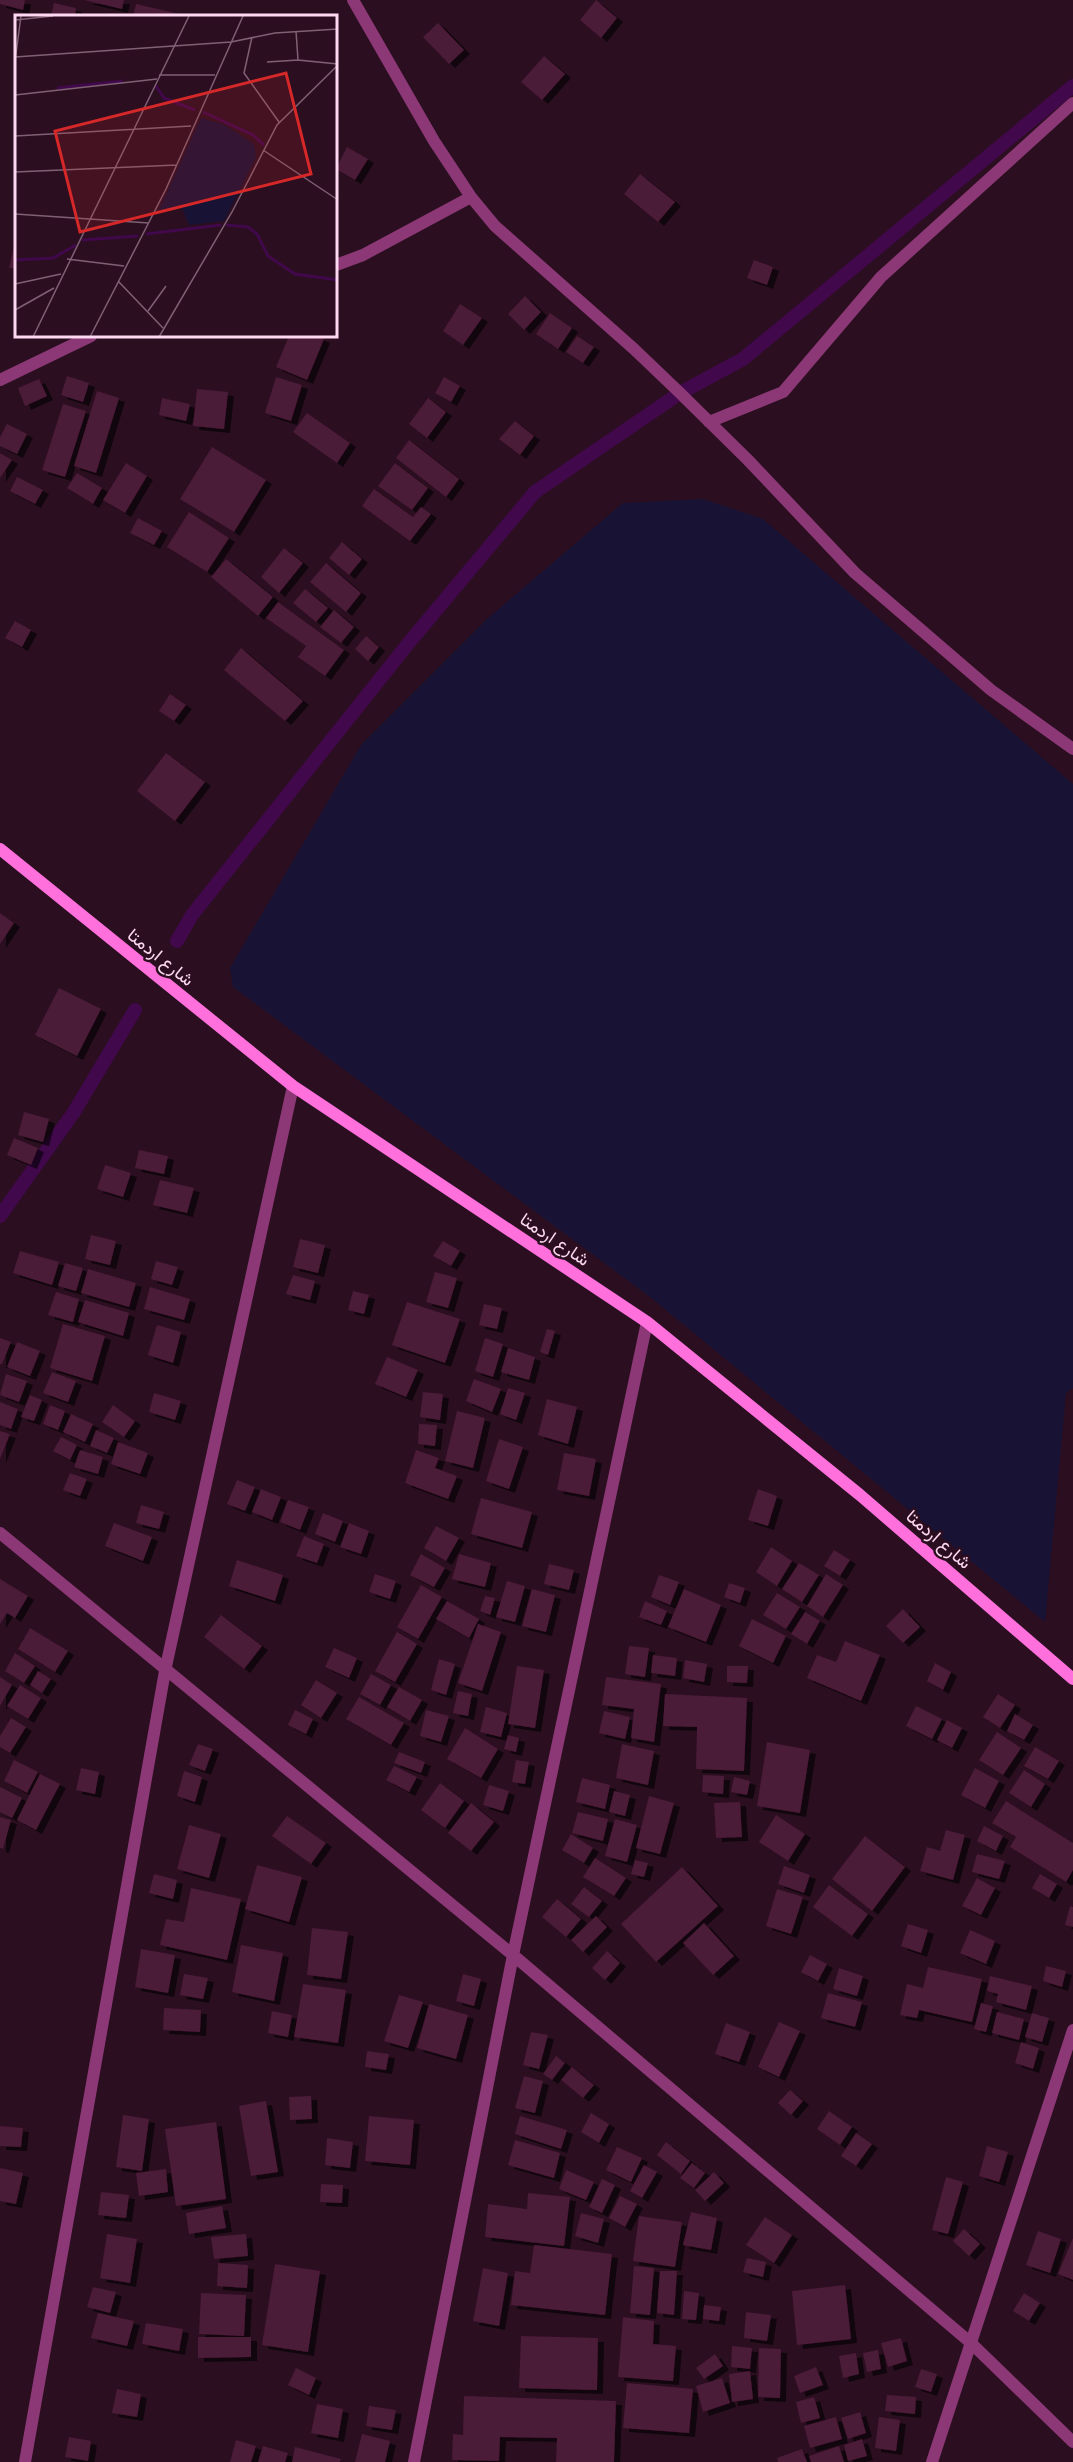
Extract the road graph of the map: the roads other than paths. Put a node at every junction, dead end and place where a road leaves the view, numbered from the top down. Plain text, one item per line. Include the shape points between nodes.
1 (353, 0) edge
2 (1073, 103) edge
3 (471, 197) junction
4 (338, 264) edge
5 (87, 338) edge
6 (0, 380) edge
7 (709, 422) junction
8 (1073, 750) edge
9 (0, 849) edge
10 (293, 1086) junction
11 (647, 1322) junction
12 (0, 1533) edge
13 (165, 1671) junction
14 (1073, 1679) edge
15 (513, 1955) junction
16 (1073, 2030) edge
17 (971, 2343) junction
18 (1073, 2442) edge
19 (25, 2462) edge
20 (414, 2462) edge
21 (932, 2462) edge

1 - 3 street
2 - 7 street via 881,277 783,392
3 - 4 street via 363,255
3 - 7 street via 495,226 634,349
5 - 6 street
7 - 8 street via 855,573 991,690
9 - 10 main road, شارع اردمتا
10 - 11 main road, شارع اردمتا
10 - 13 street
11 - 14 main road, شارع اردمتا via 860,1495
11 - 15 street
12 - 13 street
13 - 15 street
13 - 19 street
15 - 17 street
15 - 20 street
16 - 17 street
17 - 18 street
17 - 21 street

